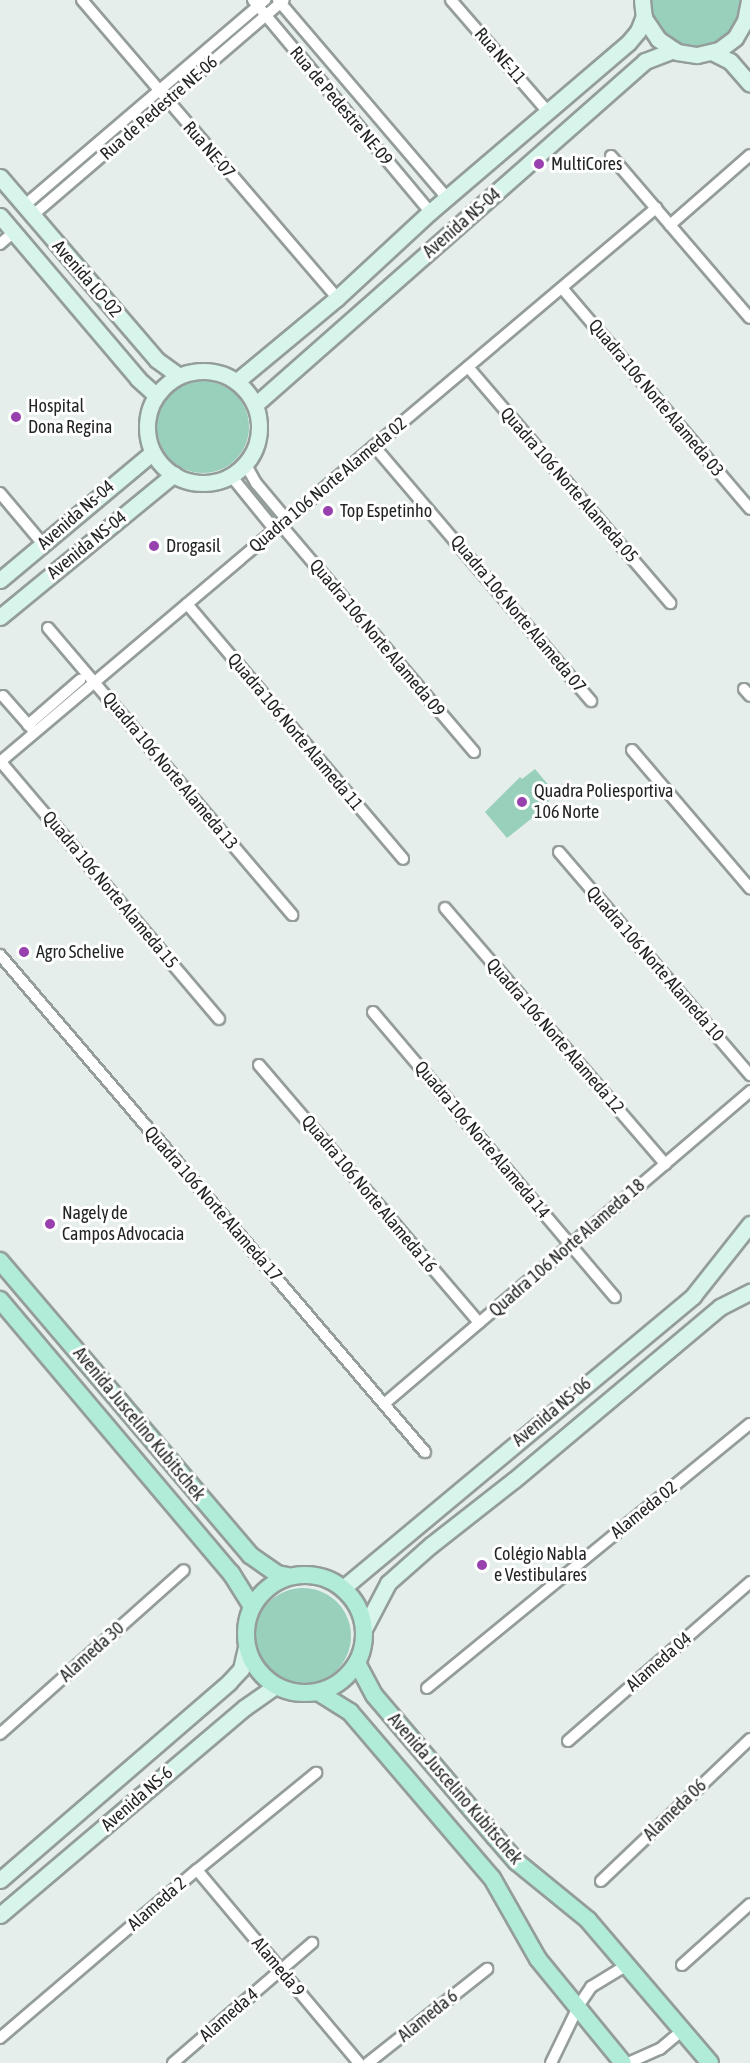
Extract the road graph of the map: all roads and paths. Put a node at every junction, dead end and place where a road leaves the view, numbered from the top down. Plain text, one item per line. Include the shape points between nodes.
1 (82, 0) edge
2 (451, 0) edge
3 (642, 0) edge
4 (749, 0) edge
5 (281, 1) edge
6 (260, 5) edge
7 (644, 16) junction
8 (746, 18) junction
9 (750, 38) edge
10 (675, 50) junction
11 (712, 52) junction
12 (750, 84) edge
13 (158, 92) junction
14 (167, 101) junction
15 (548, 112) junction
16 (750, 155) edge
17 (611, 156) dead end
18 (0, 177) edge
19 (447, 198) junction
20 (656, 208) junction
21 (29, 210) junction
22 (430, 212) junction
23 (5, 224) edge
24 (670, 225) junction
25 (0, 244) edge
26 (562, 288) junction
27 (337, 298) junction
28 (750, 318) edge
29 (468, 367) junction
30 (179, 376) junction
31 (237, 381) junction
32 (156, 395) junction
33 (255, 405) junction
34 (374, 446) junction
35 (153, 452) junction
36 (246, 465) junction
37 (174, 474) junction
38 (232, 477) junction
39 (0, 493) edge
40 (750, 509) edge
41 (281, 525) junction
42 (43, 544) junction
43 (0, 580) edge
44 (670, 603) dead end
45 (187, 604) junction
46 (0, 617) edge
47 (48, 628) dead end
48 (80, 681) dead end
49 (94, 683) junction
50 (3, 696) dead end
51 (591, 700) dead end
52 (32, 729) junction
53 (632, 750) dead end
54 (474, 752) dead end
55 (0, 762) edge
56 (559, 852) dead end
57 (403, 859) dead end
58 (750, 888) edge
59 (444, 908) dead end
60 (292, 915) dead end
61 (0, 955) edge
62 (373, 1012) dead end
63 (219, 1018) dead end
64 (259, 1065) dead end
65 (750, 1075) edge
66 (750, 1091) edge
67 (664, 1164) junction
68 (750, 1224) edge
69 (571, 1245) junction
70 (0, 1261) edge
71 (750, 1292) edge
72 (615, 1297) dead end
73 (0, 1300) edge
74 (479, 1323) junction
75 (384, 1404) junction
76 (750, 1424) edge
77 (425, 1452) dead end
78 (184, 1570) dead end
79 (287, 1576) junction
80 (750, 1582) edge
81 (343, 1588) junction
82 (252, 1606) junction
83 (364, 1629) junction
84 (246, 1648) junction
85 (357, 1663) junction
86 (276, 1686) junction
87 (427, 1688) dead end
88 (318, 1692) junction
89 (0, 1734) edge
90 (750, 1739) edge
91 (568, 1741) dead end
92 (316, 1773) dead end
93 (196, 1870) junction
94 (0, 1880) edge
95 (601, 1881) dead end
96 (750, 1904) edge
97 (0, 1915) edge
98 (312, 1943) dead end
99 (627, 1965) junction
100 (682, 1965) dead end
101 (487, 1969) dead end
102 (280, 1970) junction
103 (579, 2006) junction
104 (684, 2030) junction
105 (0, 2038) edge
106 (173, 2063) edge
107 (359, 2063) edge
108 (368, 2063) edge
109 (551, 2063) edge
110 (623, 2063) edge
111 (628, 2063) edge
112 (710, 2063) edge

1 - 13 street, Rua NE-07
2 - 15 street, Rua NE-11
3 - 7 street
4 - 8 street
5 - 6 street, Rua de Pedestre NE-06
5 - 19 street, Rua de Pedestre NE-09
6 - 13 street, Rua de Pedestre NE-06
6 - 14 street, Rua de Pedestre NE-06
6 - 22 street, Rua de Pedestre NE-09
7 - 10 street via 654,36
7 - 15 street, Avenida NS-04 via 634,37
8 - 9 street
8 - 11 street via 735,38
10 - 11 street, Avenida NS-04 via 692,55
10 - 33 street, Avenida NS-04 via 645,62
11 - 12 street via 733,64
13 - 14 street, Rua NE-07
13 - 21 street, Rua de Pedestre NE-06
14 - 21 street, Rua de Pedestre NE-06
14 - 27 street, Rua NE-07
15 - 19 street, Avenida NS-04
16 - 24 street
17 - 20 street
18 - 21 street, Avenida LO-02
19 - 22 street, Avenida NS-04
20 - 24 street
20 - 26 street, Quadra 106 Norte Alameda 02
21 - 30 street, Avenida LO-02 via 157,360
22 - 27 street, Avenida NS-04
23 - 25 street
23 - 32 street, Avenida LO-02
24 - 28 street
26 - 29 street, Quadra 106 Norte Alameda 02
26 - 40 street, Quadra 106 Norte Alameda 03
27 - 31 street, Avenida NS-04
29 - 34 street, Quadra 106 Norte Alameda 02
29 - 44 street, Quadra 106 Norte Alameda 05
30 - 31 street via 214,371
30 - 32 street
31 - 33 street
32 - 35 street via 147,422
33 - 36 street via 257,442
34 - 41 street, Quadra 106 Norte Alameda 02
34 - 51 street, Quadra 106 Norte Alameda 07
35 - 37 street
35 - 42 street, Avenida Ns-04
36 - 38 street
36 - 41 street
37 - 38 street via 201,483
37 - 46 street, Avenida NS-04
38 - 41 street
39 - 42 street
41 - 45 street, Quadra 106 Norte Alameda 02
41 - 54 street, Quadra 106 Norte Alameda 09
42 - 43 street, Avenida Ns-04
45 - 49 street, Quadra 106 Norte Alameda 02
45 - 57 street, Quadra 106 Norte Alameda 11
47 - 49 street, Quadra 106 Norte Alameda 13
48 - 52 street
49 - 52 street, Quadra 106 Norte Alameda 02
49 - 60 street, Quadra 106 Norte Alameda 13
50 - 52 street
52 - 55 street, Quadra 106 Norte Alameda 02
53 - 58 street
55 - 63 street, Quadra 106 Norte Alameda 15
56 - 65 street, Quadra 106 Norte Alameda 10
59 - 67 street, Quadra 106 Norte Alameda 12
61 - 75 street, Quadra 106 Norte Alameda 17
62 - 69 street, Quadra 106 Norte Alameda 14
64 - 74 street, Quadra 106 Norte Alameda 16
66 - 67 street, Quadra 106 Norte Alameda 18
67 - 69 street, Quadra 106 Norte Alameda 18
68 - 81 street, Avenida NS-06 via 693,1296
69 - 72 street, Quadra 106 Norte Alameda 14
69 - 74 street, Quadra 106 Norte Alameda 18
70 - 79 main road, Avenida Juscelino Kubitschek via 250,1555 277,1574
71 - 83 street, Avenida NS-06 via 720,1307 431,1545 388,1583
73 - 82 main road, Avenida Juscelino Kubitschek via 231,1573
74 - 75 street, Quadra 106 Norte Alameda 18
75 - 77 street, Quadra 106 Norte Alameda 17
76 - 87 street, Alameda 02
78 - 89 street, Alameda 30
79 - 81 main road via 326,1578
79 - 82 main road via 273,1583
80 - 91 street, Alameda 04
81 - 83 main road via 358,1606
82 - 84 main road via 245,1626
83 - 85 main road
84 - 86 main road via 263,1676
84 - 94 street, Avenida NS-6 via 241,1669 229,1682
85 - 88 main road via 347,1677
85 - 99 main road, Avenida Juscelino Kubitschek via 374,1695 517,1862 588,1920
86 - 88 main road via 289,1692
86 - 97 street, Avenida NS-6 via 244,1708
88 - 103 main road, Avenida Juscelino Kubitschek via 350,1712 492,1878 528,1944
90 - 95 street, Alameda 06
92 - 93 street, Alameda 2
93 - 102 street, Alameda 9
93 - 105 street, Alameda 2
96 - 100 street
98 - 102 street, Alameda 4
99 - 103 street via 591,1987
99 - 104 main road, Avenida Juscelino Kubitschek
101 - 108 street, Alameda 6
102 - 106 street, Alameda 4
102 - 107 street, Alameda 9
103 - 109 street
103 - 110 main road, Avenida Juscelino Kubitschek
104 - 111 street via 660,2049
104 - 112 main road, Avenida Juscelino Kubitschek

